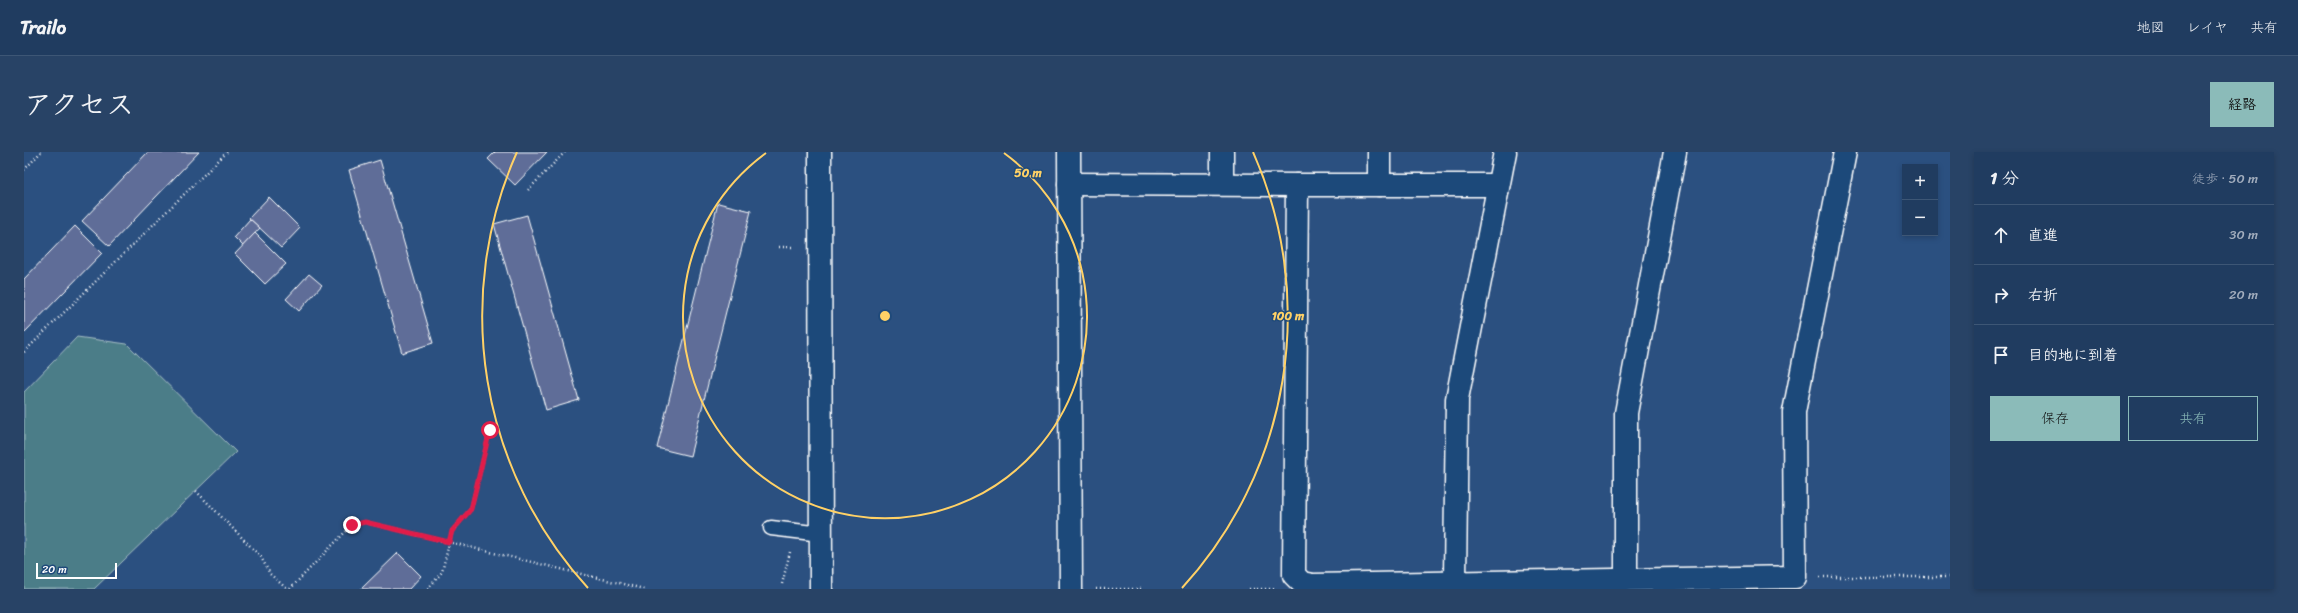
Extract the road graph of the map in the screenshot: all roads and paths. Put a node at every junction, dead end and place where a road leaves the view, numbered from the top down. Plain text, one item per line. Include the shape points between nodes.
1 (41, 152) edge
2 (227, 152) edge
3 (565, 152) edge
4 (820, 152) edge
5 (1070, 152) edge
6 (1222, 152) edge
7 (1379, 152) edge
8 (1505, 152) edge
9 (1675, 152) edge
10 (1846, 152) edge
11 (24, 170) edge
12 (1069, 184) junction
13 (1222, 184) junction
14 (1297, 185) junction
15 (1379, 185) junction
16 (1498, 185) junction
17 (528, 190) dead end
18 (779, 247) dead end
19 (795, 247) dead end
20 (24, 352) edge
21 (490, 430) dead end
22 (196, 491) dead end
23 (771, 528) dead end
24 (821, 534) junction
25 (449, 542) junction
26 (1795, 577) junction
27 (1950, 577) edge
28 (1626, 580) junction
29 (1455, 581) junction
30 (288, 589) edge
31 (428, 589) edge
32 (644, 589) edge
33 (821, 589) edge
34 (1071, 589) edge
35 (1144, 589) edge

1 - 11 path
2 - 20 path
3 - 17 path
4 - 24 street
5 - 12 street
6 - 13 street
7 - 15 street
8 - 16 street
9 - 28 street via 1626,413
10 - 26 street via 1794,412
12 - 13 street
12 - 34 street
13 - 14 street
14 - 15 street
14 - 29 street via 1294,575 1302,583 1312,585
15 - 16 street
16 - 29 street via 1457,399
18 - 19 path
21 - 25 path via 471,509 452,531
22 - 30 path via 261,557 270,574
23 - 24 lane
24 - 33 street
25 - 30 path via 365,522 352,525
25 - 31 path via 442,572
25 - 32 path
26 - 27 path
26 - 28 street
28 - 29 street
34 - 35 path

